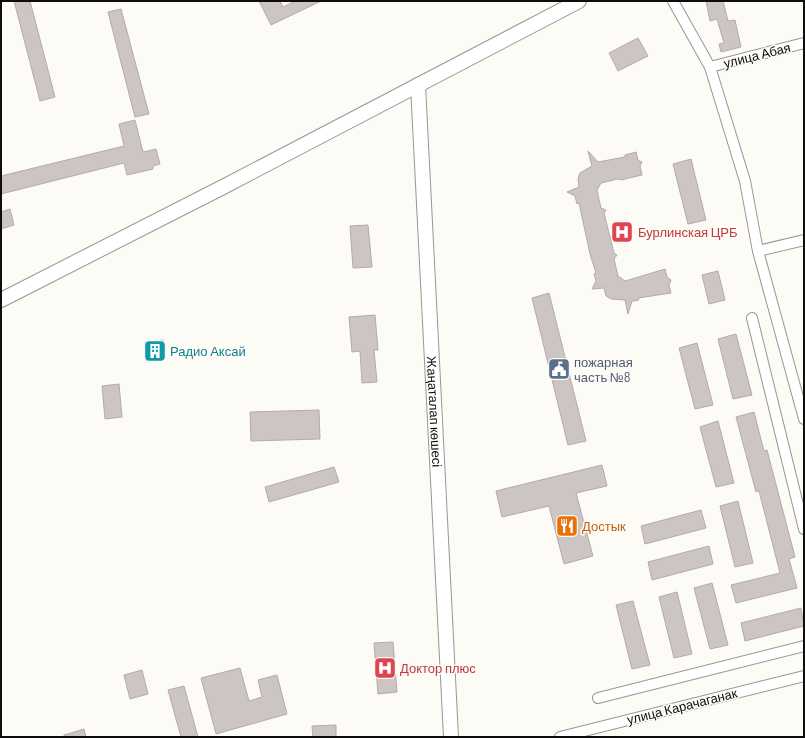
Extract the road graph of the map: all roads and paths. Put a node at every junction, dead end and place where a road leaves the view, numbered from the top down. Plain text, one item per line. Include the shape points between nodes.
1 (579, 1) edge
2 (673, 1) edge
3 (804, 43) edge
4 (710, 67) junction
5 (418, 85) junction
6 (804, 240) edge
7 (758, 251) junction
8 (1, 300) edge
9 (752, 318) dead end
10 (800, 385) edge
11 (804, 419) edge
12 (804, 530) edge
13 (804, 646) edge
14 (804, 676) edge
15 (598, 698) dead end
16 (451, 737) edge
17 (560, 737) edge

1 - 5 main road
2 - 4 street
3 - 4 street, улица Абая
4 - 7 street via 745,181
5 - 8 main road via 223,188
5 - 16 main road, Жаңаталап көшесі
6 - 7 street
7 - 10 street
9 - 12 street
10 - 11 street
13 - 15 street
14 - 17 street, улица Карачаганак

